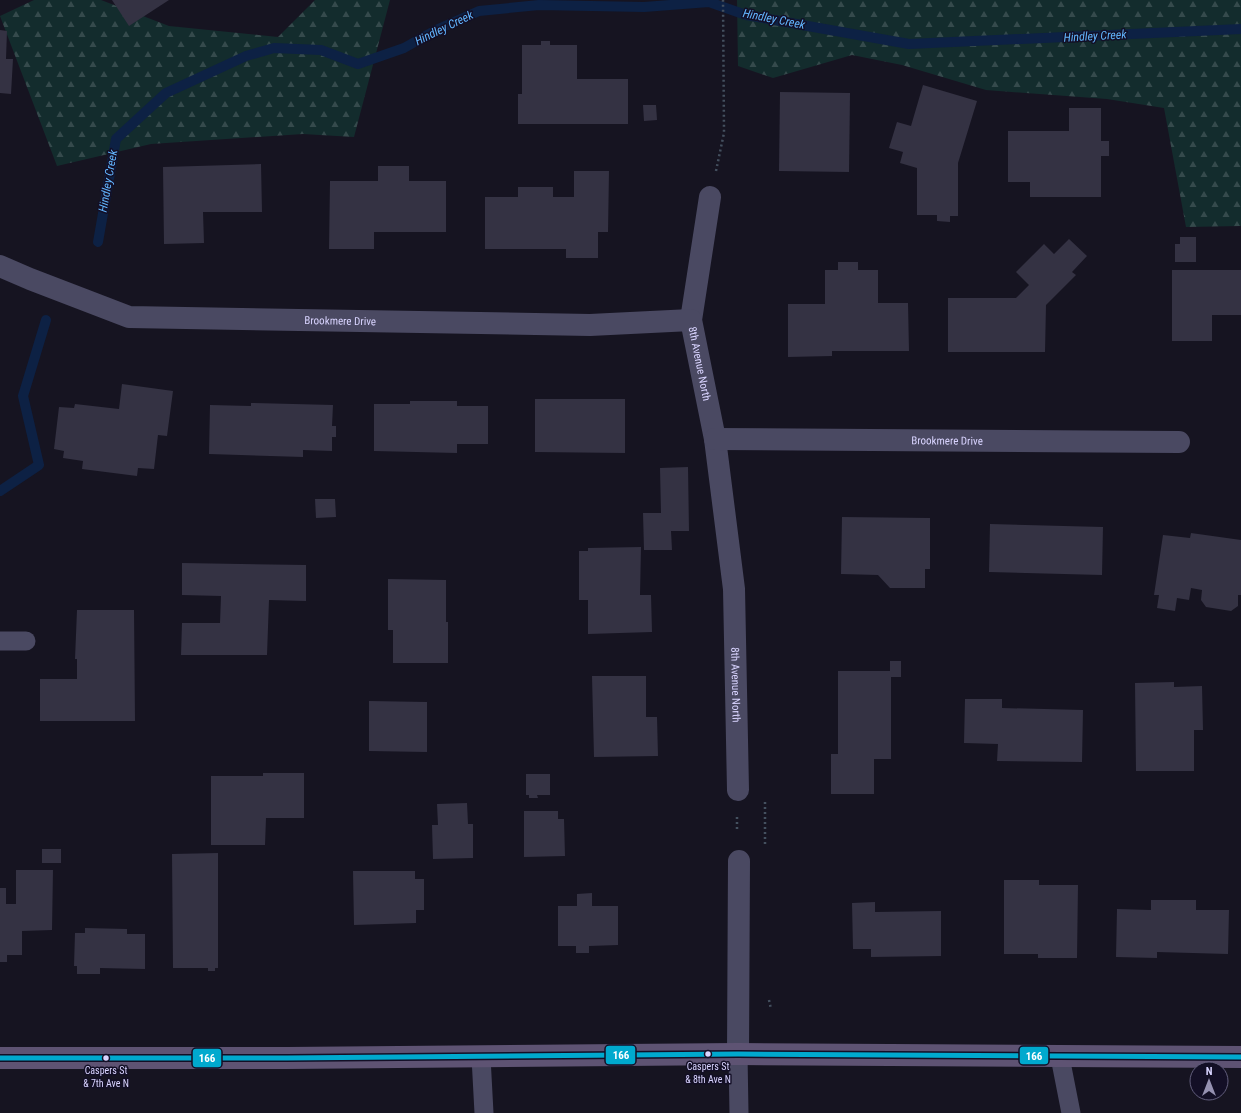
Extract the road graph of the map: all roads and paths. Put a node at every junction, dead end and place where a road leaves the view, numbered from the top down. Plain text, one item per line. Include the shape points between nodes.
1 (723, 0) edge
2 (710, 197) joint
3 (0, 266) edge
4 (691, 320) junction
5 (715, 439) junction
6 (1179, 442) dead end
7 (0, 641) edge
8 (26, 641) dead end
9 (738, 790) joint
10 (739, 861) joint
11 (738, 1054) junction
12 (481, 1056) junction
13 (1060, 1057) junction
14 (1241, 1057) edge
15 (0, 1058) edge
16 (484, 1113) edge
17 (739, 1113) edge
18 (1071, 1113) edge

1 - 2 path via 724,133
2 - 4 street
3 - 4 street, Brookmere Drive via 129,317 590,325
4 - 5 street, 8th Avenue North
5 - 6 street, Brookmere Drive
5 - 9 street, 8th Avenue North via 734,589
7 - 8 lane
9 - 10 path
10 - 11 street
11 - 12 main road
11 - 13 main road
11 - 17 lane
12 - 15 main road
12 - 16 lane
13 - 14 main road
13 - 18 lane

